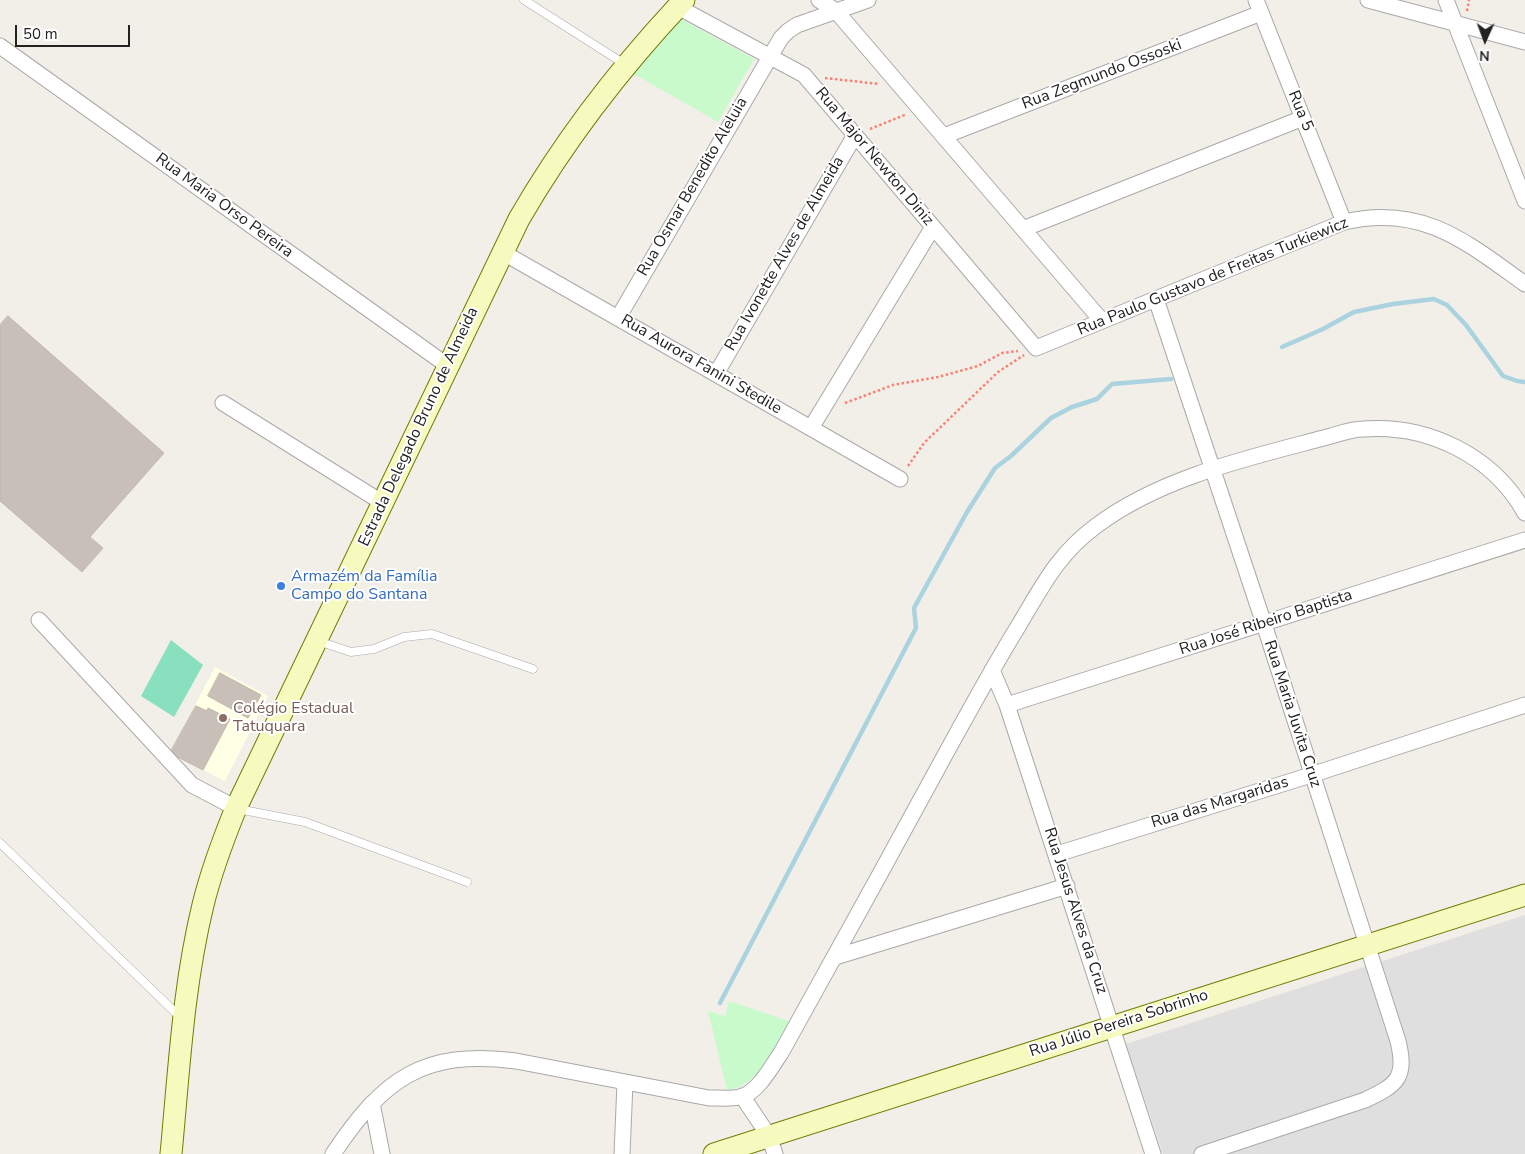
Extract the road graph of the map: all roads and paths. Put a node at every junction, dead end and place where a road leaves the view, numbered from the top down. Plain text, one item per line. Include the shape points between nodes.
1 (524, 0) edge
2 (819, 0) edge
3 (868, 0) edge
4 (1368, 0) edge
5 (1446, 0) edge
6 (681, 3) edge
7 (1258, 7) edge
8 (836, 11) junction
9 (1456, 24) junction
10 (1525, 42) edge
11 (0, 46) edge
12 (769, 56) junction
13 (626, 66) junction
14 (804, 75) junction
15 (901, 86) junction
16 (920, 109) junction
17 (1303, 118) junction
18 (855, 135) junction
19 (944, 136) junction
20 (1525, 201) edge
21 (1344, 222) junction
22 (933, 227) junction
23 (1023, 229) junction
24 (502, 252) junction
25 (1525, 284) edge
26 (1156, 299) junction
27 (618, 318) junction
28 (1102, 321) junction
29 (1036, 348) junction
30 (448, 366) junction
31 (716, 374) junction
32 (223, 404) dead end
33 (821, 412) junction
34 (811, 428) junction
35 (1212, 468) junction
36 (900, 479) joint
37 (383, 503) junction
38 (1525, 513) edge
39 (1525, 540) edge
40 (39, 620) dead end
41 (1264, 624) junction
42 (317, 640) junction
43 (533, 669) dead end
44 (992, 670) junction
45 (1525, 704) edge
46 (1007, 705) junction
47 (1311, 775) junction
48 (236, 808) junction
49 (0, 843) edge
50 (1057, 854) junction
51 (467, 882) dead end
52 (1067, 886) junction
53 (1525, 895) edge
54 (1367, 945) junction
55 (835, 957) junction
56 (184, 1020) junction
57 (1111, 1027) junction
58 (625, 1083) junction
59 (742, 1096) junction
60 (372, 1103) junction
61 (772, 1145) edge
62 (171, 1154) edge
63 (333, 1154) edge
64 (382, 1154) edge
65 (622, 1154) edge
66 (714, 1154) edge
67 (1153, 1154) edge
68 (1202, 1154) edge

1 - 13 lane
2 - 8 street
3 - 8 street, Rua Osmar Benedito Aleluia
4 - 9 street
5 - 9 street
6 - 12 street, Rua Major Newton Diniz
6 - 13 main road, Estrada Delegado Bruno de Almeida
7 - 17 street, Rua 5
7 - 19 street, Rua Zegmundo Ossoski
8 - 12 street, Rua Osmar Benedito Aleluia via 788,30
8 - 15 street
9 - 10 street
9 - 20 street
11 - 30 street, Rua Maria Orso Pereira
12 - 14 street, Rua Major Newton Diniz
12 - 27 street, Rua Osmar Benedito Aleluia
13 - 24 main road, Estrada Delegado Bruno de Almeida via 566,142
14 - 15 path
14 - 18 street, Rua Major Newton Diniz
15 - 16 street
16 - 18 path
16 - 19 street
17 - 21 street, Rua 5
17 - 23 street
18 - 22 street, Rua Major Newton Diniz
18 - 31 street, Rua Ivonette Alves de Almeida
19 - 23 street
21 - 25 street, Rua Paulo Gustavo de Freitas Turkiewicz via 1391,217 1425,223 1459,238
21 - 26 street, Rua Paulo Gustavo de Freitas Turkiewicz
22 - 29 street, Rua Major Newton Diniz
22 - 33 street
23 - 28 street
24 - 27 street, Rua Aurora Fanini Stedile
24 - 30 main road, Estrada Delegado Bruno de Almeida
26 - 28 street, Rua Paulo Gustavo de Freitas Turkiewicz
26 - 35 street, Rua Maria Juvita Cruz
27 - 31 street, Rua Aurora Fanini Stedile
28 - 29 street, Rua Paulo Gustavo de Freitas Turkiewicz
29 - 33 path via 1002,353 978,366 893,385
29 - 36 path via 998,372 924,444
30 - 37 main road, Estrada Delegado Bruno de Almeida
31 - 34 street, Rua Aurora Fanini Stedile
32 - 37 street
33 - 34 street
34 - 36 street, Rua Aurora Fanini Stedile
35 - 38 street via 1362,429 1412,431 1455,448 1489,468 1503,481
35 - 41 street, Rua Maria Juvita Cruz
35 - 44 street via 1122,508 1079,539 1048,576
37 - 42 main road, Estrada Delegado Bruno de Almeida
39 - 41 street, Rua José Ribeiro Baptista
40 - 48 street via 188,780 202,792
41 - 46 street, Rua José Ribeiro Baptista
41 - 47 street, Rua Maria Juvita Cruz
42 - 43 lane via 351,652 404,637 432,634
42 - 48 main road, Estrada Delegado Bruno de Almeida
44 - 46 street, Rua Jesus Alves da Cruz
44 - 55 street
45 - 47 street, Rua das Margaridas
46 - 50 street, Rua Jesus Alves da Cruz
47 - 50 street, Rua das Margaridas
47 - 54 street, Rua Maria Juvita Cruz
48 - 51 lane via 305,822
48 - 56 main road, Estrada Delegado Bruno de Almeida via 203,904 190,965
49 - 56 lane
50 - 52 street, Rua Jesus Alves da Cruz
52 - 55 street
52 - 57 street, Rua Jesus Alves da Cruz
53 - 54 main road, Rua Júlio Pereira Sobrinho
54 - 57 main road, Rua Júlio Pereira Sobrinho
54 - 68 street, Rua Maria Juvita Cruz via 1398,1041 1402,1062 1395,1083 1351,1106
55 - 59 street via 772,1067 752,1091
56 - 62 main road, Estrada Delegado Bruno de Almeida
57 - 61 main road, Rua Júlio Pereira Sobrinho
57 - 67 street, Rua Jesus Alves da Cruz
58 - 59 street via 709,1098
58 - 60 street via 496,1058 458,1060 421,1068 401,1078
58 - 65 street
59 - 61 street
60 - 63 street
60 - 64 street
61 - 66 main road, Rua Júlio Pereira Sobrinho

